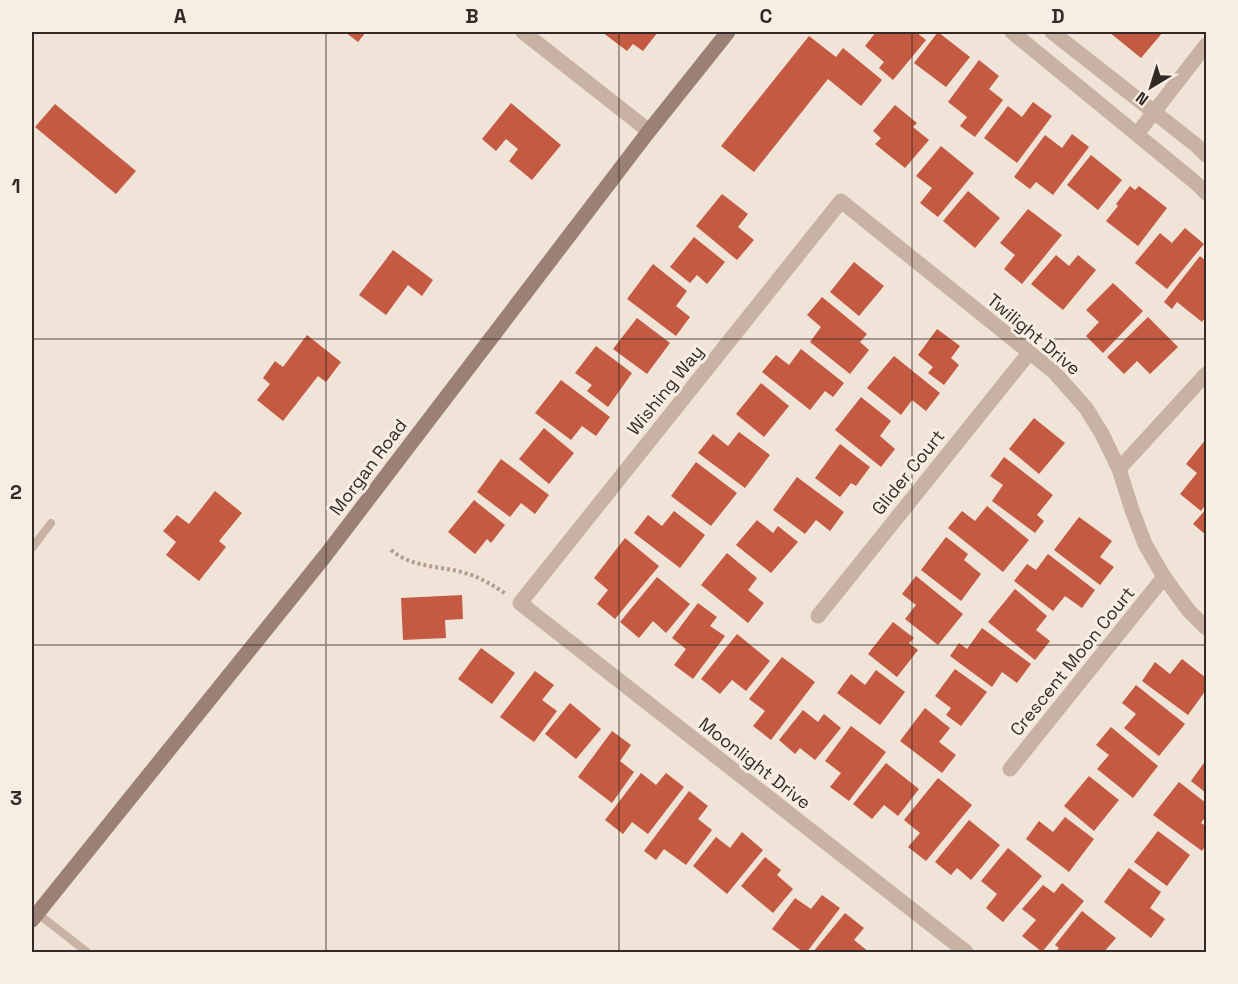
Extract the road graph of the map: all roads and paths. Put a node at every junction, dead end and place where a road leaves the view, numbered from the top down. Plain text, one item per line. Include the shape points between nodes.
1 (523, 32) edge
2 (728, 32) edge
3 (1012, 32) edge
4 (1052, 32) edge
5 (1206, 45) edge
6 (1154, 112) junction
7 (649, 131) junction
8 (1137, 134) junction
9 (1206, 155) edge
10 (1206, 194) edge
11 (841, 201) joint
12 (1029, 353) junction
13 (1206, 374) edge
14 (1119, 469) junction
15 (51, 523) dead end
16 (32, 548) edge
17 (391, 550) dead end
18 (1164, 577) junction
19 (520, 603) junction
20 (818, 616) dead end
21 (1206, 628) edge
22 (1010, 769) dead end
23 (34, 917) edge
24 (87, 952) edge
25 (966, 952) edge

1 - 7 street
2 - 7 street, Morgan Road
3 - 8 street
4 - 6 street
5 - 6 street
6 - 8 street
6 - 9 street
7 - 23 street, Morgan Road via 325,556
8 - 10 street
11 - 12 street, Twilight Drive
11 - 19 street, Wishing Way
12 - 14 street, Twilight Drive via 1054,372 1086,408
12 - 20 street, Glider Court
13 - 14 street
14 - 18 street, Twilight Drive via 1145,544
15 - 16 lane
17 - 19 path via 413,563 466,573 488,582
18 - 21 street, Twilight Drive
18 - 22 street, Crescent Moon Court
19 - 25 street, Moonlight Drive
23 - 24 lane

